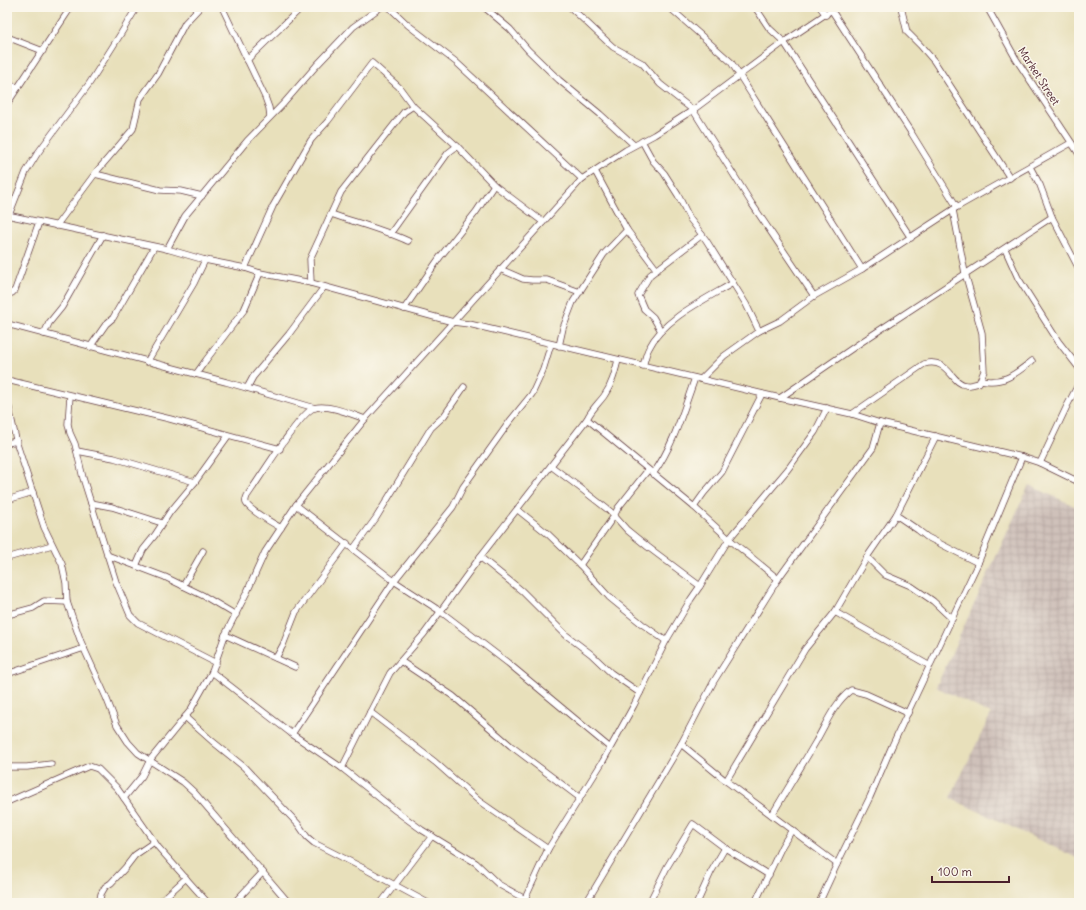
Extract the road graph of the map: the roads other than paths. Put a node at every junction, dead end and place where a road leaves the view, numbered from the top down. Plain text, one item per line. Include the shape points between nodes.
1 (71, 7) edge
2 (137, 7) edge
3 (200, 7) edge
4 (222, 7) edge
5 (302, 7) edge
6 (381, 7) edge
7 (389, 7) edge
8 (484, 7) edge
9 (570, 7) edge
10 (669, 7) edge
11 (755, 7) edge
12 (820, 7) edge
13 (901, 7) edge
14 (987, 7) edge
15 (834, 9) edge
16 (826, 15) junction
17 (7, 37) edge
18 (784, 42) junction
19 (43, 51) junction
20 (248, 60) junction
21 (739, 75) junction
22 (7, 85) edge
23 (18, 87) junction
24 (7, 104) edge
25 (413, 106) junction
26 (693, 110) junction
27 (270, 116) junction
28 (642, 141) junction
29 (1072, 143) junction
30 (634, 145) junction
31 (457, 146) junction
32 (1078, 152) edge
33 (1030, 167) junction
34 (595, 171) junction
35 (95, 174) junction
36 (1010, 178) junction
37 (582, 179) junction
38 (494, 185) junction
39 (202, 196) junction
40 (955, 209) junction
41 (331, 214) junction
42 (8, 215) edge
43 (1052, 217) junction
44 (39, 222) junction
45 (542, 222) junction
46 (56, 226) junction
47 (627, 230) junction
48 (390, 234) junction
49 (103, 235) junction
50 (702, 235) junction
51 (911, 238) junction
52 (408, 241) dead end
53 (154, 247) junction
54 (1005, 249) junction
55 (167, 250) junction
56 (205, 260) junction
57 (245, 268) junction
58 (862, 268) junction
59 (500, 269) junction
60 (1079, 269) edge
61 (657, 270) junction
62 (965, 273) junction
63 (260, 274) junction
64 (733, 283) junction
65 (311, 284) junction
66 (324, 287) junction
67 (7, 292) edge
68 (580, 292) junction
69 (814, 296) junction
70 (404, 309) junction
71 (452, 322) junction
72 (7, 324) edge
73 (661, 331) junction
74 (759, 331) junction
75 (44, 334) junction
76 (551, 344) junction
77 (559, 346) junction
78 (90, 347) junction
79 (618, 360) junction
80 (1032, 361) dead end
81 (147, 362) junction
82 (643, 366) junction
83 (1079, 368) edge
84 (196, 374) junction
85 (698, 379) junction
86 (7, 380) edge
87 (980, 380) junction
88 (1079, 383) edge
89 (464, 387) dead end
90 (247, 388) junction
91 (762, 394) junction
92 (70, 396) junction
93 (780, 398) junction
94 (7, 399) edge
95 (315, 408) junction
96 (827, 408) junction
97 (852, 414) junction
98 (365, 419) junction
99 (587, 419) junction
100 (880, 423) junction
101 (228, 436) junction
102 (936, 436) junction
103 (17, 441) junction
104 (7, 443) edge
105 (280, 449) junction
106 (77, 451) junction
107 (1022, 457) junction
108 (1040, 463) junction
109 (551, 466) junction
110 (648, 470) junction
111 (653, 474) junction
112 (195, 482) junction
113 (1079, 482) edge
114 (33, 492) junction
115 (7, 500) edge
116 (91, 503) junction
117 (296, 505) junction
118 (694, 507) junction
119 (518, 510) junction
120 (896, 515) junction
121 (614, 516) junction
122 (162, 523) junction
123 (281, 528) junction
124 (729, 539) junction
125 (347, 543) junction
126 (52, 545) junction
127 (354, 548) junction
128 (203, 551) dead end
129 (107, 555) junction
130 (480, 557) junction
131 (7, 558) edge
132 (867, 558) junction
133 (978, 564) junction
134 (580, 565) junction
135 (136, 566) junction
136 (778, 579) junction
137 (394, 581) junction
138 (183, 586) junction
139 (700, 586) junction
140 (67, 602) junction
141 (440, 611) junction
142 (835, 612) junction
143 (7, 615) edge
144 (236, 615) junction
145 (952, 619) junction
146 (225, 635) junction
147 (666, 641) junction
148 (84, 648) junction
149 (276, 658) junction
150 (402, 662) junction
151 (216, 663) junction
152 (930, 666) junction
153 (295, 667) dead end
154 (212, 672) junction
155 (7, 674) edge
156 (640, 693) junction
157 (370, 712) junction
158 (908, 713) junction
159 (185, 717) junction
160 (292, 734) junction
161 (680, 744) junction
162 (609, 747) junction
163 (150, 760) junction
164 (51, 764) dead end
165 (7, 767) edge
166 (342, 768) junction
167 (726, 781) junction
168 (124, 798) junction
169 (580, 798) junction
170 (7, 802) edge
171 (772, 815) junction
172 (792, 830) junction
173 (432, 836) junction
174 (154, 842) junction
175 (725, 848) junction
176 (548, 849) junction
177 (836, 864) junction
178 (263, 872) junction
179 (768, 875) junction
180 (186, 878) junction
181 (394, 885) junction
182 (162, 900) dead end
183 (524, 901) edge
184 (102, 903) edge
185 (208, 903) edge
186 (234, 903) edge
187 (289, 903) edge
188 (381, 903) edge
189 (428, 903) edge
190 (530, 903) edge
191 (586, 903) edge
192 (649, 903) edge
193 (697, 903) edge
194 (755, 903) edge
195 (819, 903) edge

1 - 19 street
2 - 42 street via 89,84 37,154 26,172
3 - 35 street via 185,23 158,74 140,99 133,129
4 - 20 street
5 - 20 street
6 - 27 street via 353,27
7 - 37 street via 456,62
8 - 30 street via 510,29 554,75
9 - 26 street via 613,47 642,63 660,84
10 - 21 street via 731,62
11 - 18 street via 769,28
12 - 16 street
13 - 36 street via 907,32 934,61
14 - 29 street, Market Street via 1016,59
15 - 16 street
15 - 40 street via 912,134
16 - 18 street
17 - 19 street
18 - 21 street
18 - 51 street
19 - 23 street
20 - 27 street via 265,97
21 - 26 street
21 - 58 street
22 - 23 street
23 - 24 street
25 - 31 street
25 - 41 street via 404,112 341,192
25 - 57 street via 399,88 371,64 311,140 273,206
26 - 28 street
26 - 69 street
27 - 39 street
28 - 30 street
28 - 50 street
29 - 32 street, Market Street
29 - 33 street
30 - 34 street
31 - 38 street
31 - 48 street via 448,153
33 - 36 street
33 - 43 street
34 - 37 street
34 - 47 street
35 - 39 street via 160,190
35 - 46 street
36 - 40 street
37 - 45 street
38 - 45 street
38 - 70 street
39 - 55 street via 185,216
40 - 51 street
40 - 62 street
41 - 48 street
41 - 65 street via 310,259
42 - 44 street
43 - 54 street
43 - 60 street
44 - 46 street
44 - 67 street via 15,290 12,293
45 - 59 street
46 - 49 street
47 - 61 street
47 - 68 street via 604,254
48 - 52 street
49 - 53 street
49 - 75 street
50 - 61 street
50 - 64 street
51 - 58 street
53 - 55 street
53 - 78 street via 113,318
54 - 62 street
54 - 83 street via 1018,278 1058,341
55 - 56 street
56 - 57 street
56 - 81 street
57 - 63 street
58 - 69 street
59 - 68 street via 523,279 547,280
59 - 71 street
61 - 73 street via 650,275 638,295 644,309 653,317
62 - 87 street via 982,332 984,372
62 - 93 street
63 - 65 street
63 - 84 street via 244,310
64 - 73 street via 679,316
64 - 74 street
65 - 66 street
66 - 70 street
66 - 90 street
68 - 77 street via 570,309
69 - 74 street via 780,321
70 - 71 street
71 - 76 street
71 - 98 street
72 - 75 street
73 - 82 street via 649,347
74 - 85 street
75 - 78 street
76 - 77 street
76 - 137 street via 532,394 463,487 453,507
77 - 79 street
78 - 81 street
79 - 82 street
79 - 99 street via 612,383
80 - 87 street via 1002,380
81 - 84 street
82 - 85 street
84 - 90 street
85 - 91 street
85 - 111 street via 673,440
86 - 92 street
87 - 97 street via 979,383 966,385 941,365 924,364
88 - 108 street
89 - 127 street via 444,416 431,428 380,513
90 - 95 street
91 - 93 street
91 - 118 street via 722,472
92 - 101 street via 170,419
92 - 106 street via 68,424
93 - 96 street
94 - 103 street
95 - 98 street via 333,408
95 - 105 street via 303,416
96 - 97 street
96 - 124 street via 815,432 788,469
97 - 100 street
98 - 117 street
99 - 109 street
99 - 110 street
100 - 102 street
100 - 136 street via 873,448
101 - 105 street
101 - 112 street
102 - 107 street
102 - 120 street
103 - 104 street
103 - 114 street
105 - 123 street via 246,500 251,509
106 - 112 street via 114,458
106 - 116 street
107 - 108 street
107 - 133 street
108 - 113 street
109 - 119 street
109 - 121 street
110 - 111 street
110 - 121 street
111 - 118 street
112 - 122 street
114 - 115 street
114 - 126 street
116 - 122 street
116 - 129 street
117 - 123 street
117 - 125 street
118 - 124 street
119 - 130 street
119 - 134 street
120 - 132 street
120 - 133 street via 927,537
121 - 134 street
121 - 139 street via 627,530
122 - 135 street via 143,550
123 - 144 street via 265,552
124 - 136 street
124 - 139 street
125 - 127 street
125 - 149 street via 296,612
126 - 131 street
126 - 140 street via 62,564
127 - 137 street
128 - 138 street
129 - 135 street
129 - 151 street via 130,615 138,623
130 - 141 street
130 - 156 street via 522,591 566,635 611,673
132 - 142 street
132 - 145 street via 885,575 911,586 933,601
133 - 145 street
134 - 147 street via 609,597
135 - 138 street
136 - 161 street via 714,680
137 - 141 street
137 - 160 street
138 - 144 street
139 - 147 street
140 - 143 street via 44,601 33,608
140 - 148 street
141 - 150 street
141 - 162 street via 508,663
142 - 152 street
142 - 167 street via 805,649
144 - 146 street
145 - 152 street
146 - 149 street
146 - 151 street
147 - 156 street
148 - 155 street
148 - 163 street via 117,725 138,753
149 - 153 street
150 - 157 street via 390,673
150 - 169 street via 453,696 511,746
151 - 154 street
152 - 158 street
154 - 159 street
154 - 160 street
156 - 162 street
157 - 166 street
157 - 176 street via 440,766 479,801
158 - 171 street via 851,690 843,696
158 - 177 street
159 - 163 street
159 - 181 street via 244,767 314,843
160 - 166 street
161 - 167 street
161 - 191 street
162 - 169 street
163 - 168 street via 142,776
163 - 178 street via 194,792
164 - 165 street
166 - 173 street
167 - 171 street
168 - 170 street via 98,768 89,766
168 - 174 street
169 - 176 street
171 - 172 street
172 - 177 street
172 - 179 street
173 - 181 street
173 - 183 street via 476,863 498,884
174 - 180 street
174 - 184 street via 135,855 105,887 100,899
175 - 179 street
175 - 192 street via 693,824
175 - 193 street
176 - 183 street
177 - 195 street
178 - 186 street
178 - 187 street
179 - 194 street
180 - 182 street
180 - 185 street
181 - 188 street
181 - 189 street
183 - 190 street

